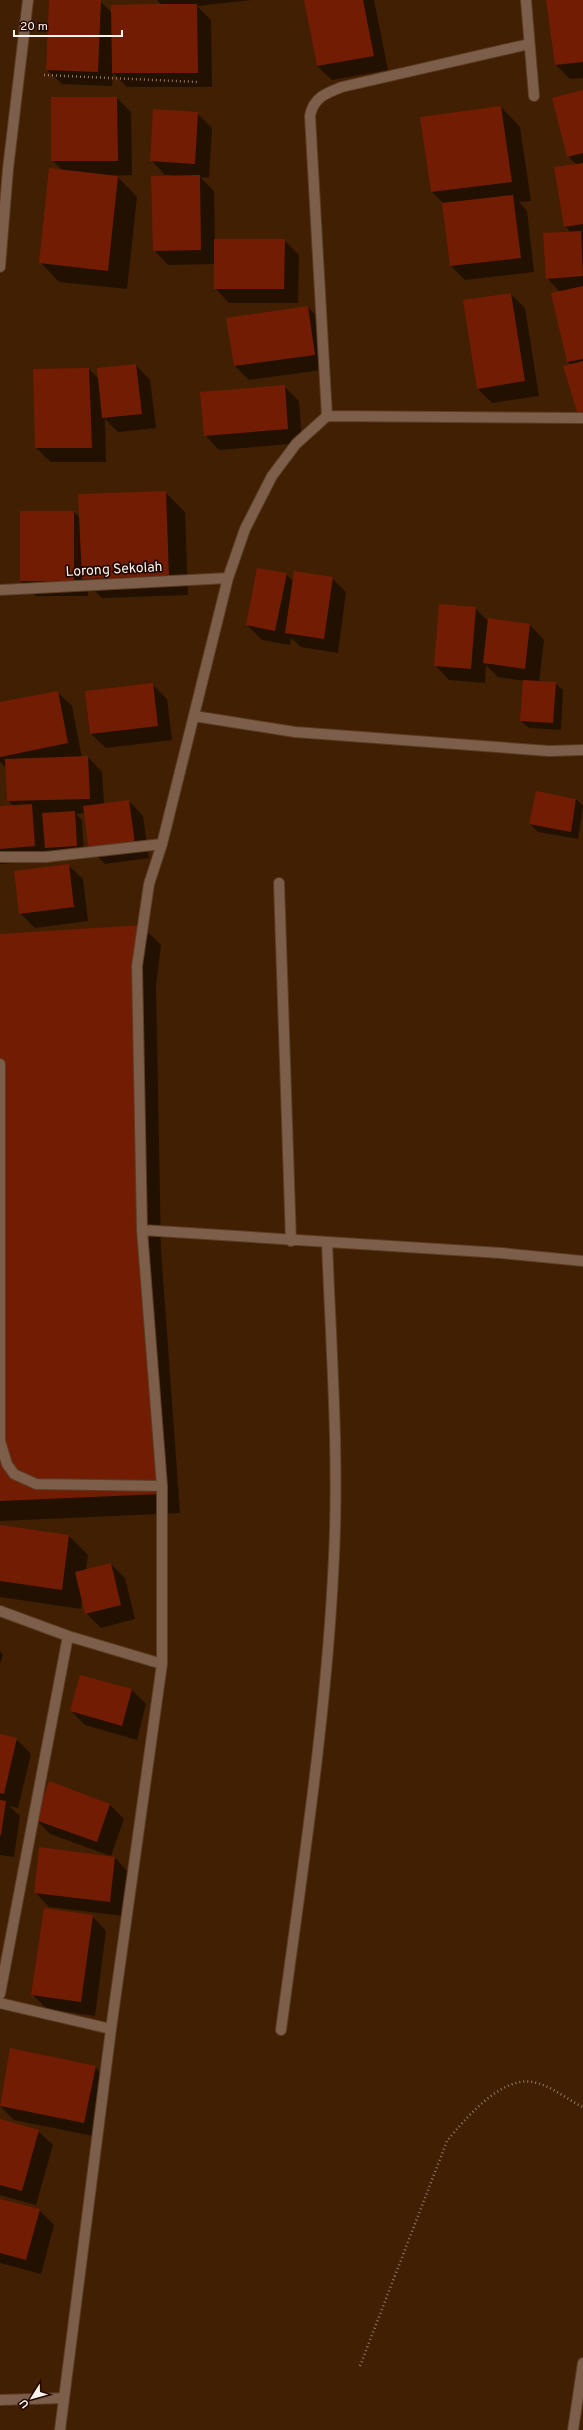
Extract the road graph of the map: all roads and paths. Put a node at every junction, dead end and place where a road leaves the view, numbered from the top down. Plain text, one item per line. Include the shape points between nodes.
1 (28, 0) edge
2 (526, 0) edge
3 (530, 44) junction
4 (20, 74) junction
5 (198, 82) dead end
6 (534, 96) dead end
7 (4, 168) edge
8 (0, 267) edge
9 (327, 416) junction
10 (583, 418) edge
11 (228, 578) junction
12 (0, 590) edge
13 (194, 716) junction
14 (583, 750) edge
15 (162, 844) junction
16 (0, 857) edge
17 (279, 883) dead end
18 (0, 1064) edge
19 (142, 1230) junction
20 (291, 1241) junction
21 (327, 1242) junction
22 (583, 1261) edge
23 (162, 1486) junction
24 (0, 1611) edge
25 (68, 1636) junction
26 (162, 1664) junction
27 (0, 1994) edge
28 (0, 2003) edge
29 (111, 2029) junction
30 (281, 2030) dead end
31 (583, 2107) edge
32 (583, 2363) edge
33 (360, 2366) dead end
34 (64, 2398) junction
35 (0, 2400) edge
36 (60, 2430) edge
37 (573, 2430) edge

1 - 4 street
2 - 3 street
3 - 6 street
3 - 9 street via 342,87 317,99 312,107 310,116
4 - 5 path
4 - 7 street
7 - 8 street
9 - 10 street
9 - 11 street via 296,444 272,476 245,529
11 - 12 street, Lorong Sekolah
11 - 13 street
13 - 14 street via 295,732 549,751
13 - 15 street
15 - 16 street via 46,856
15 - 19 street via 149,884 136,966
17 - 20 street
18 - 23 street via 2,1452 14,1474 36,1484
19 - 20 street
19 - 23 street
20 - 21 street
21 - 22 street
21 - 30 street via 336,1479 332,1600 323,1712
23 - 26 street
24 - 25 street
25 - 26 street
25 - 27 street
26 - 29 street
28 - 29 street
29 - 34 street
31 - 33 path via 553,2089 532,2082 510,2085 466,2117 448,2141
32 - 37 street
34 - 35 street
34 - 36 street

